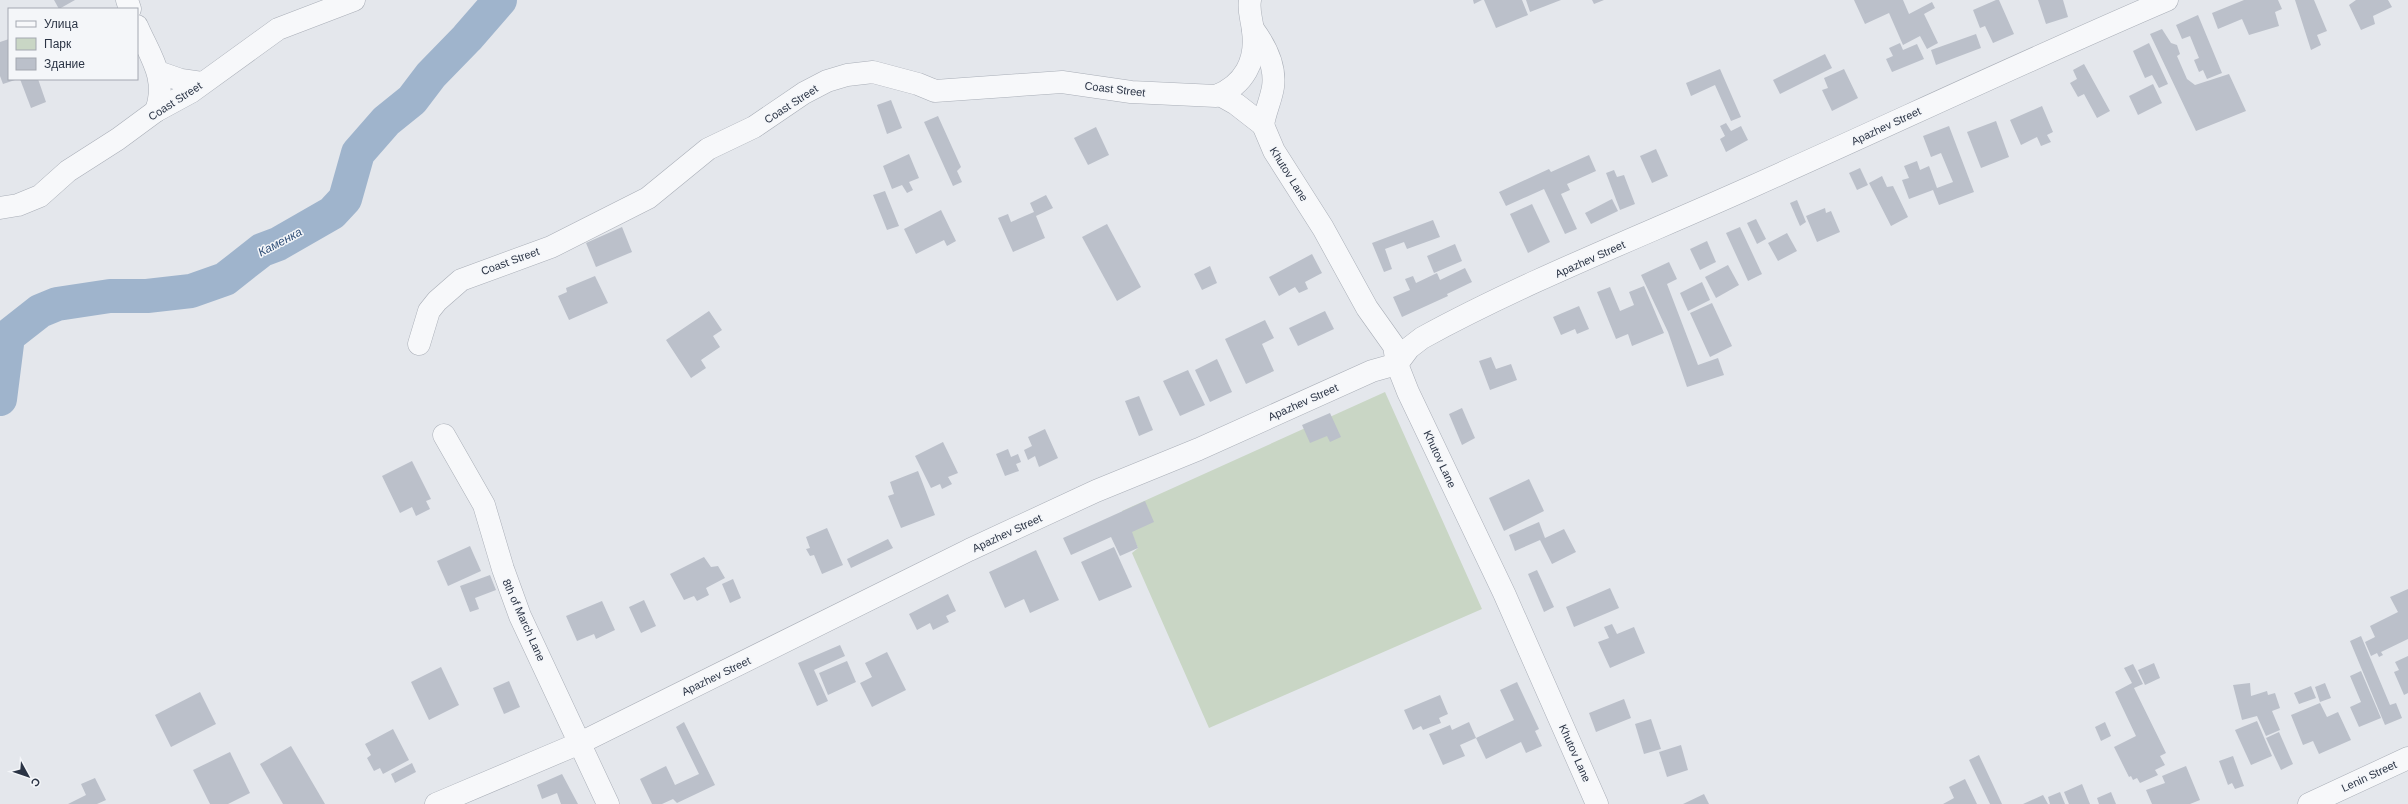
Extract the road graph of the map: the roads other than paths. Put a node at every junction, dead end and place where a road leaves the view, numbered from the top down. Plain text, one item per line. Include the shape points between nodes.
1 (354, 0) edge
2 (1250, 0) edge
3 (2167, 0) edge
4 (138, 28) edge
5 (1253, 29) junction
6 (158, 72) junction
7 (202, 83) junction
8 (1220, 95) junction
9 (156, 111) junction
10 (1263, 125) junction
11 (0, 208) edge
12 (419, 344) dead end
13 (1397, 364) junction
14 (444, 435) dead end
15 (580, 743) junction
16 (2408, 758) edge
17 (436, 804) edge
18 (608, 804) edge
19 (1597, 804) edge
20 (2309, 804) edge

1 - 7 street, Coast Street via 278,29
2 - 5 street
3 - 13 street, Apazhev Street via 1458,319 1422,338 1409,348
4 - 6 street
5 - 8 street via 1254,42 1247,71 1238,83
5 - 10 street via 1268,54 1273,71 1273,86
6 - 7 street via 181,80
6 - 9 street via 161,94
7 - 9 street, Coast Street
8 - 10 street
8 - 12 street, Coast Street via 1188,97 1062,82 935,91 918,84 864,72 827,80 754,127 708,149 648,198 551,247 461,280 437,300 429,311
9 - 11 street, Coast Street via 129,132 68,171 40,196 18,205
10 - 13 street, Khutov Lane via 1274,151 1323,228 1366,308 1394,346
13 - 15 street, Apazhev Street via 1372,371 1199,449 1096,491 969,550
13 - 19 street, Khutov Lane via 1504,594
14 - 15 street, 8th of March Lane via 484,505 502,569 520,616
15 - 17 street, Apazhev Street
15 - 18 street, 8th of March Lane
16 - 20 street, Lenin Street

